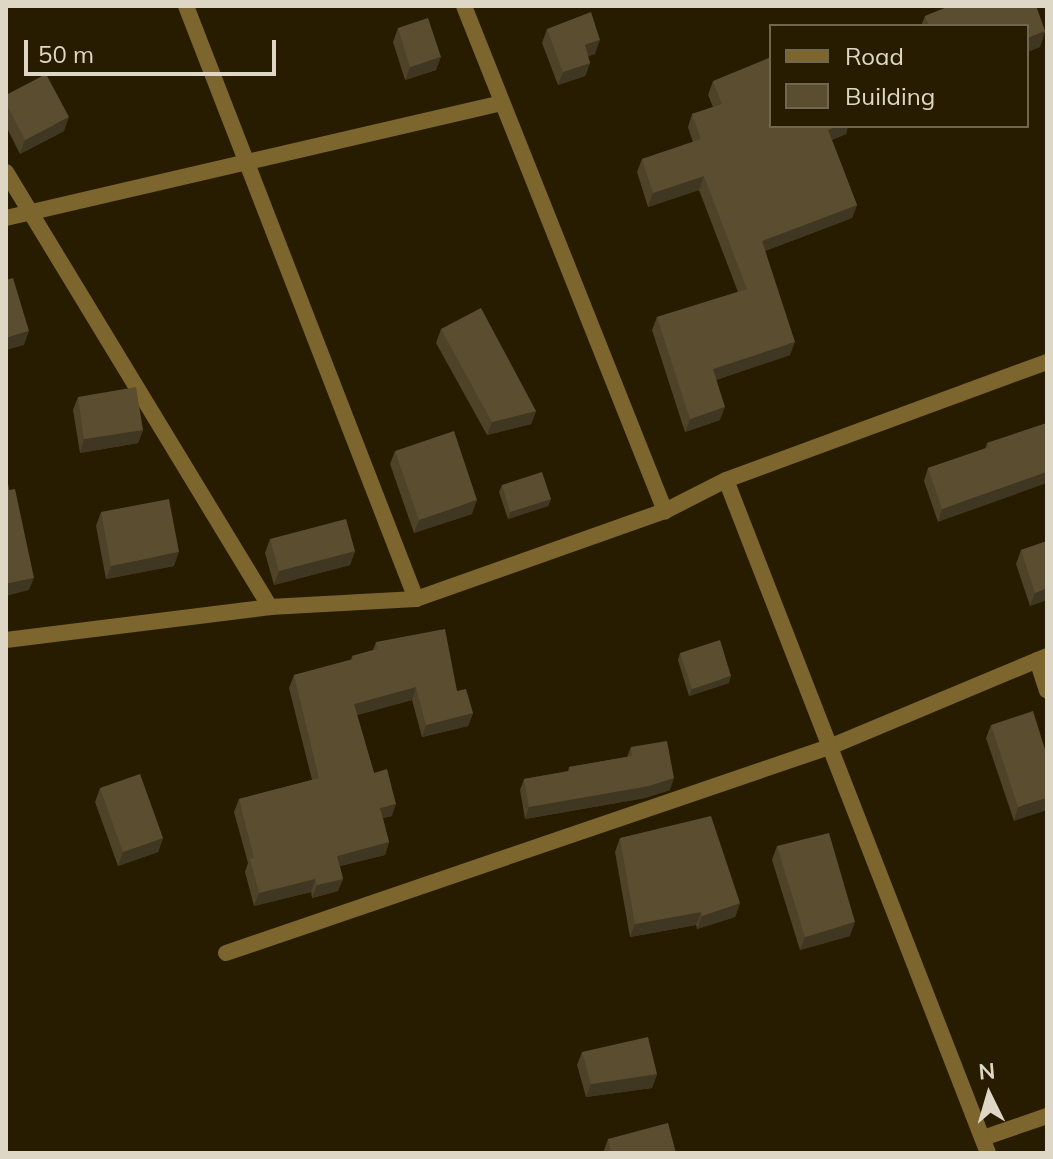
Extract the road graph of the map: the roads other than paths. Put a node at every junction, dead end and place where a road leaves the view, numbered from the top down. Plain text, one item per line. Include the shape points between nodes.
1 (186, 6) edge
2 (464, 6) edge
3 (502, 103) junction
4 (246, 162) junction
5 (6, 172) edge
6 (32, 212) junction
7 (6, 218) edge
8 (1047, 362) edge
9 (726, 480) junction
10 (665, 511) junction
11 (416, 599) junction
12 (270, 607) junction
13 (6, 640) edge
14 (1042, 658) edge
15 (1047, 690) edge
16 (832, 746) junction
17 (226, 953) dead end
18 (1047, 1116) edge
19 (985, 1145) edge

1 - 4 street
2 - 3 street
3 - 4 street
3 - 10 street
4 - 6 street
4 - 11 street
5 - 6 street
6 - 7 street
6 - 12 street
8 - 9 street
9 - 10 street
9 - 16 street
10 - 11 street
11 - 12 street
12 - 13 street
14 - 15 street
14 - 16 street
16 - 17 street
16 - 19 street
18 - 19 street

